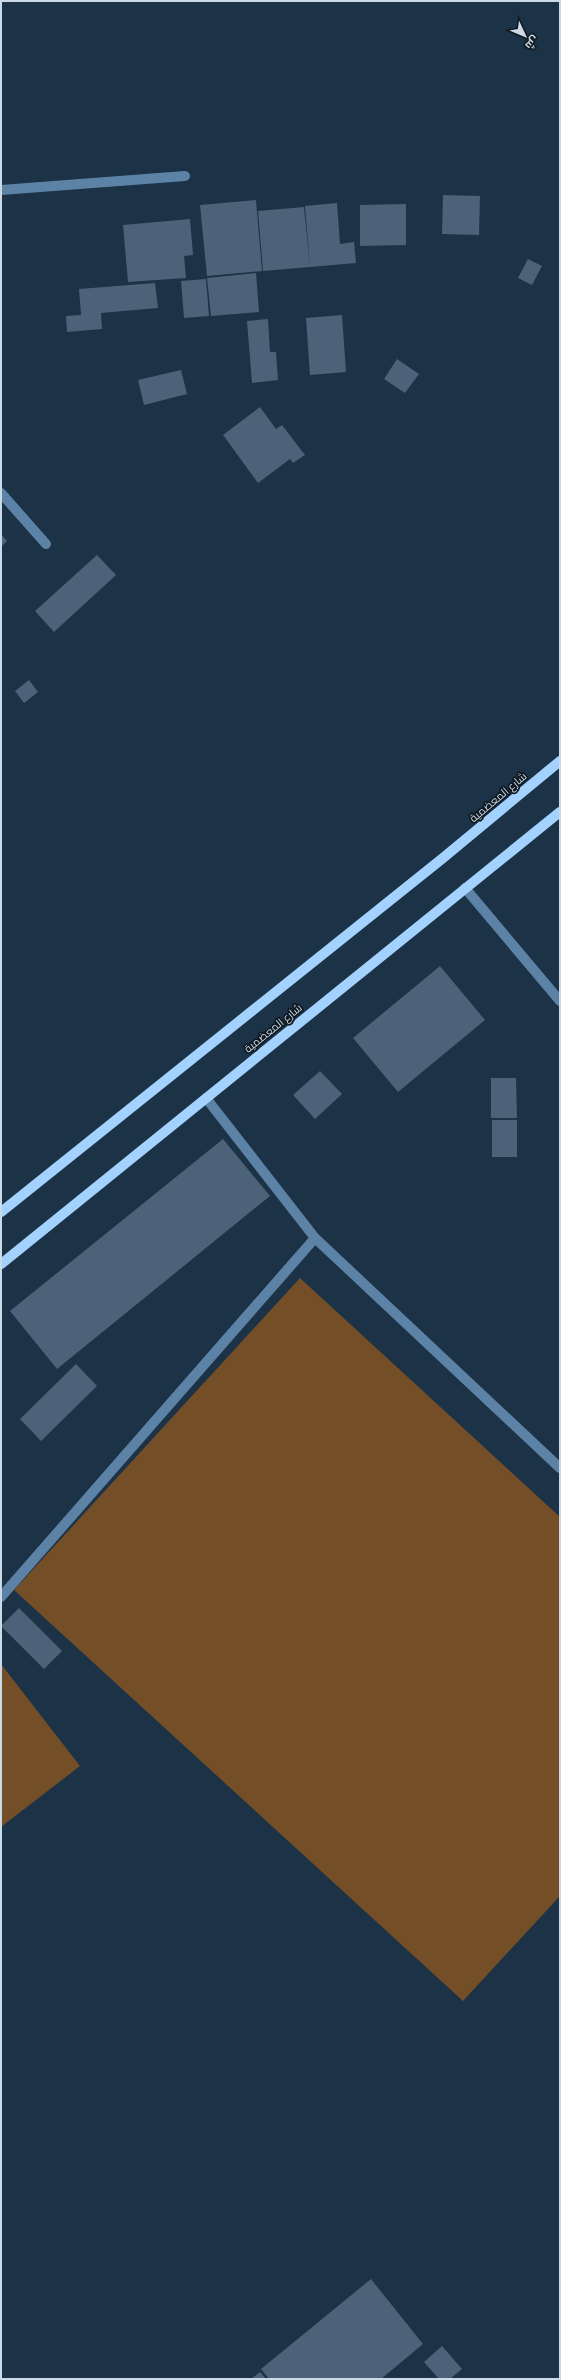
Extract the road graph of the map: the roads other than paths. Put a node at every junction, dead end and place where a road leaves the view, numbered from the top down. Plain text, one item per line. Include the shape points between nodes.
1 (185, 176) dead end
2 (1, 190) edge
3 (1, 493) edge
4 (46, 544) dead end
5 (560, 761) edge
6 (560, 812) edge
7 (465, 888) junction
8 (560, 1001) edge
9 (206, 1098) junction
10 (1, 1212) edge
11 (315, 1238) junction
12 (1, 1264) edge
13 (560, 1468) edge
14 (1, 1596) edge

1 - 2 street
3 - 4 street
5 - 10 main road, شارع المعضمية via 443,858
6 - 7 main road, شارع المعضمية
7 - 8 street
7 - 9 main road, شارع المعضمية
9 - 11 street
9 - 12 main road, شارع المعضمية
11 - 13 street
11 - 14 street

